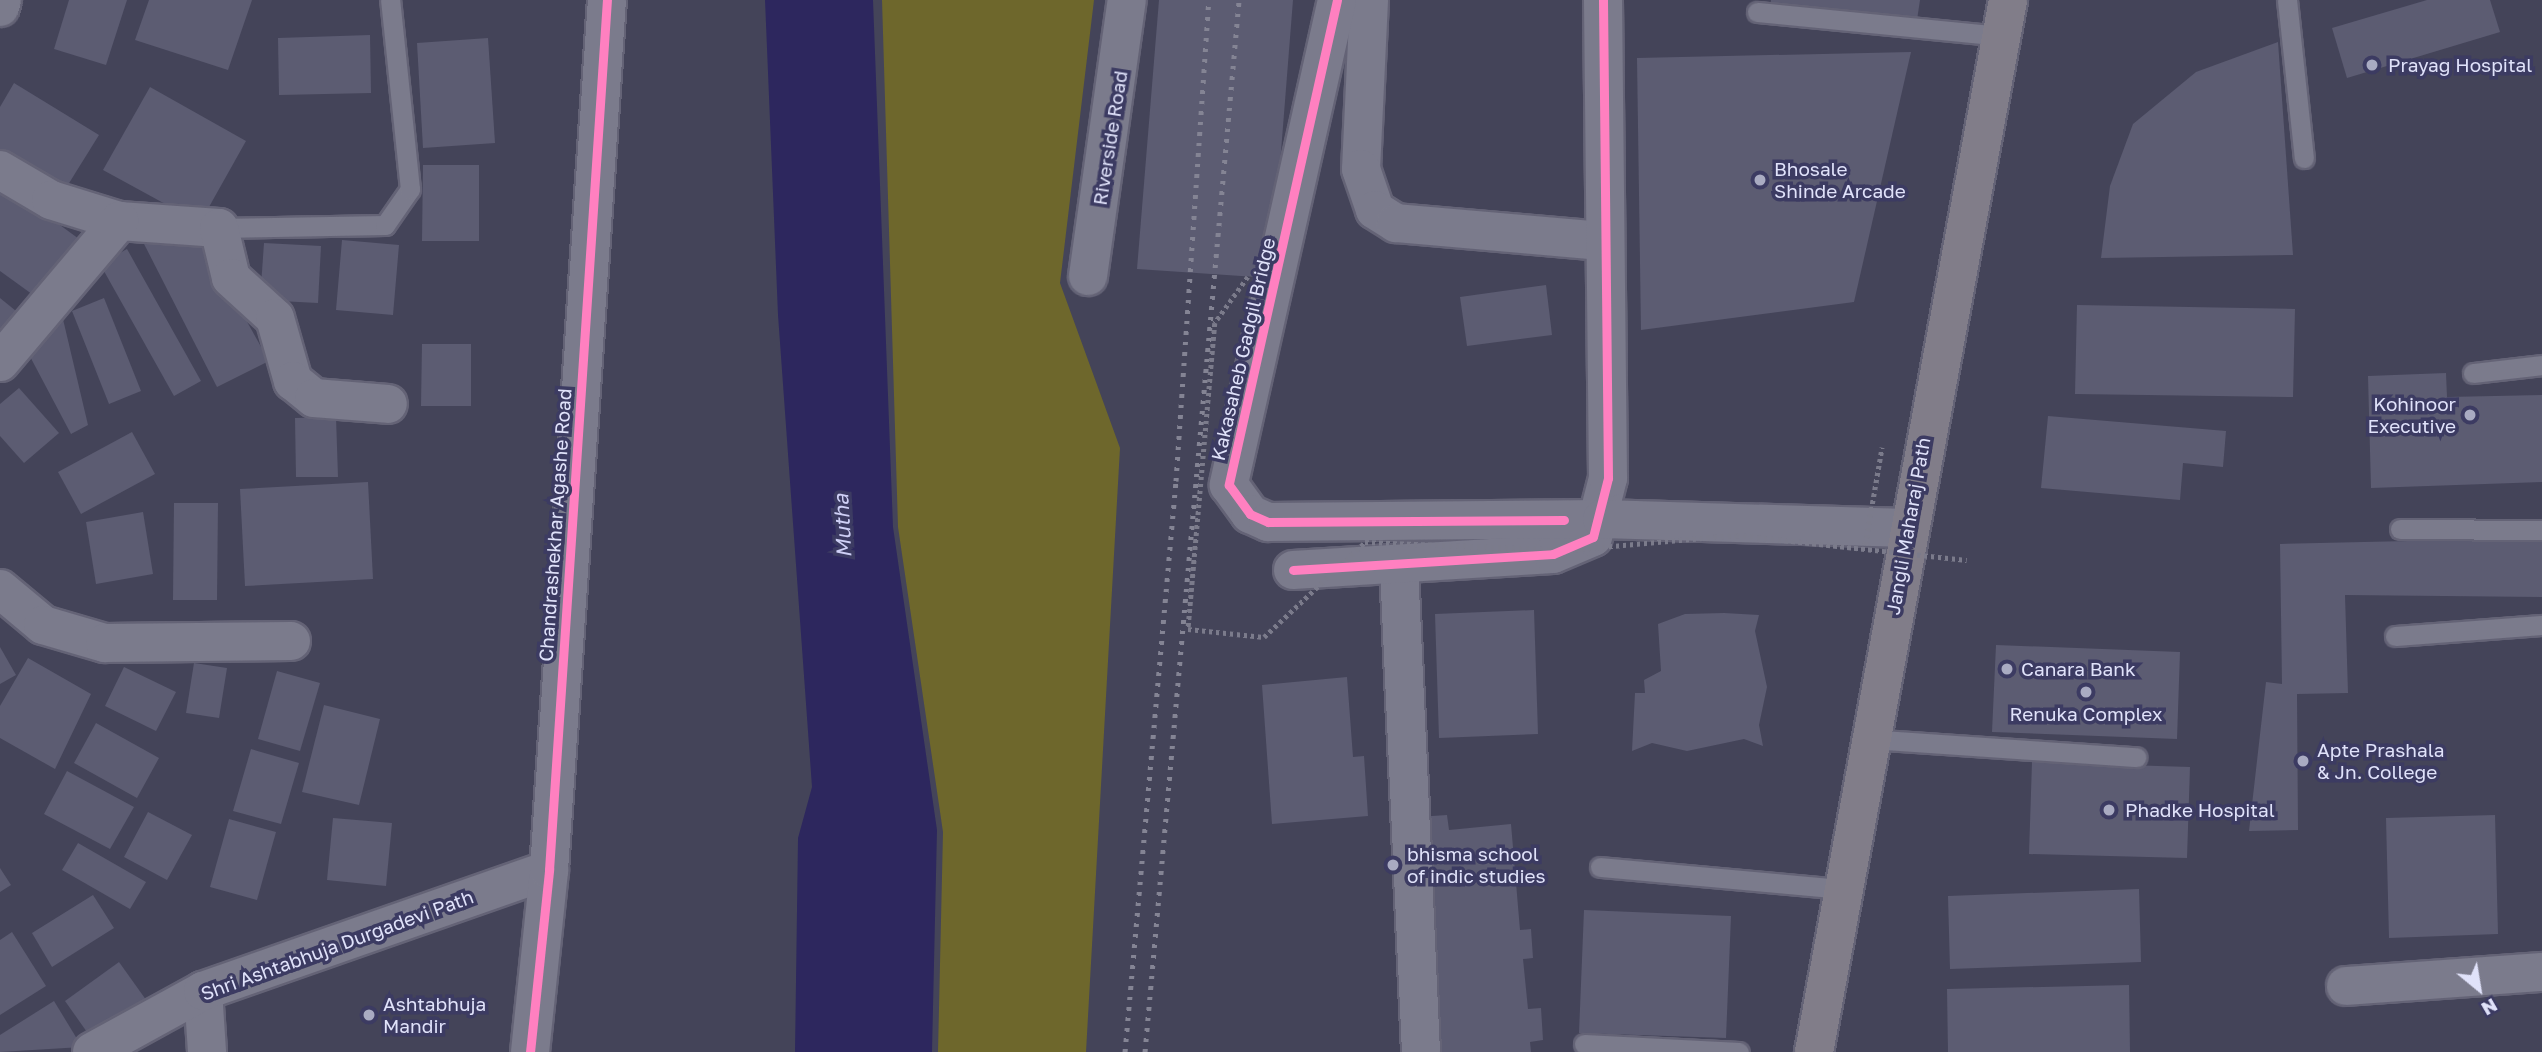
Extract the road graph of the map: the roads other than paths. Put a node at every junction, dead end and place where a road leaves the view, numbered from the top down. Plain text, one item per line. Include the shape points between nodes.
1 (2, 0) edge
2 (390, 0) edge
3 (607, 0) edge
4 (1127, 0) edge
5 (1337, 0) edge
6 (1369, 0) edge
7 (1603, 0) edge
8 (2287, 0) edge
9 (0, 7) edge
10 (1757, 12) dead end
11 (2005, 18) edge
12 (2304, 158) dead end
13 (0, 170) edge
14 (120, 221) junction
15 (219, 228) junction
16 (1603, 241) junction
17 (1088, 276) dead end
18 (0, 362) edge
19 (2542, 365) edge
20 (2473, 373) dead end
21 (388, 404) dead end
22 (1602, 519) junction
23 (1908, 528) junction
24 (2400, 529) dead end
25 (2542, 530) edge
26 (1399, 567) junction
27 (1293, 570) dead end
28 (0, 589) edge
29 (2542, 625) edge
30 (2395, 636) dead end
31 (290, 641) dead end
32 (1869, 739) junction
33 (2136, 757) dead end
34 (1600, 867) dead end
35 (549, 870) junction
36 (1842, 889) junction
37 (2542, 972) edge
38 (2346, 986) dead end
39 (203, 991) junction
40 (1584, 1044) dead end
41 (92, 1052) edge
42 (207, 1052) edge
43 (530, 1052) edge
44 (1421, 1052) edge
45 (1739, 1052) edge
46 (1814, 1052) edge

1 - 9 street
2 - 15 lane via 410,189 384,225
3 - 35 street, Chandrashekhar Agashe Road
4 - 17 street, Riverside Road
5 - 22 street, Kakasaheb Gadgil Bridge via 1232,493 1250,514 1268,522
6 - 16 street via 1361,169 1375,211 1396,223
7 - 16 street
8 - 12 lane
10 - 11 lane
11 - 23 main road, Jangli Maharaj Path
13 - 14 street via 51,200
14 - 15 street
14 - 18 street
15 - 21 street via 231,278 275,318 293,382 314,398
16 - 22 street via 1608,478
19 - 20 lane
22 - 23 street
22 - 26 street via 1577,548 1553,554
23 - 32 main road, Jangli Maharaj Path
24 - 25 lane
26 - 27 street
26 - 44 street
28 - 31 street via 43,625 105,643
29 - 30 lane
32 - 33 lane
32 - 36 main road, Jangli Maharaj Path
34 - 36 lane
35 - 39 street, Shri Ashtabhuja Durgadevi Path
35 - 43 street, Chandrashekhar Agashe Road
36 - 46 main road, Jangli Maharaj Path
37 - 38 street
39 - 41 street, Shri Ashtabhuja Durgadevi Path
39 - 42 street
40 - 45 lane

